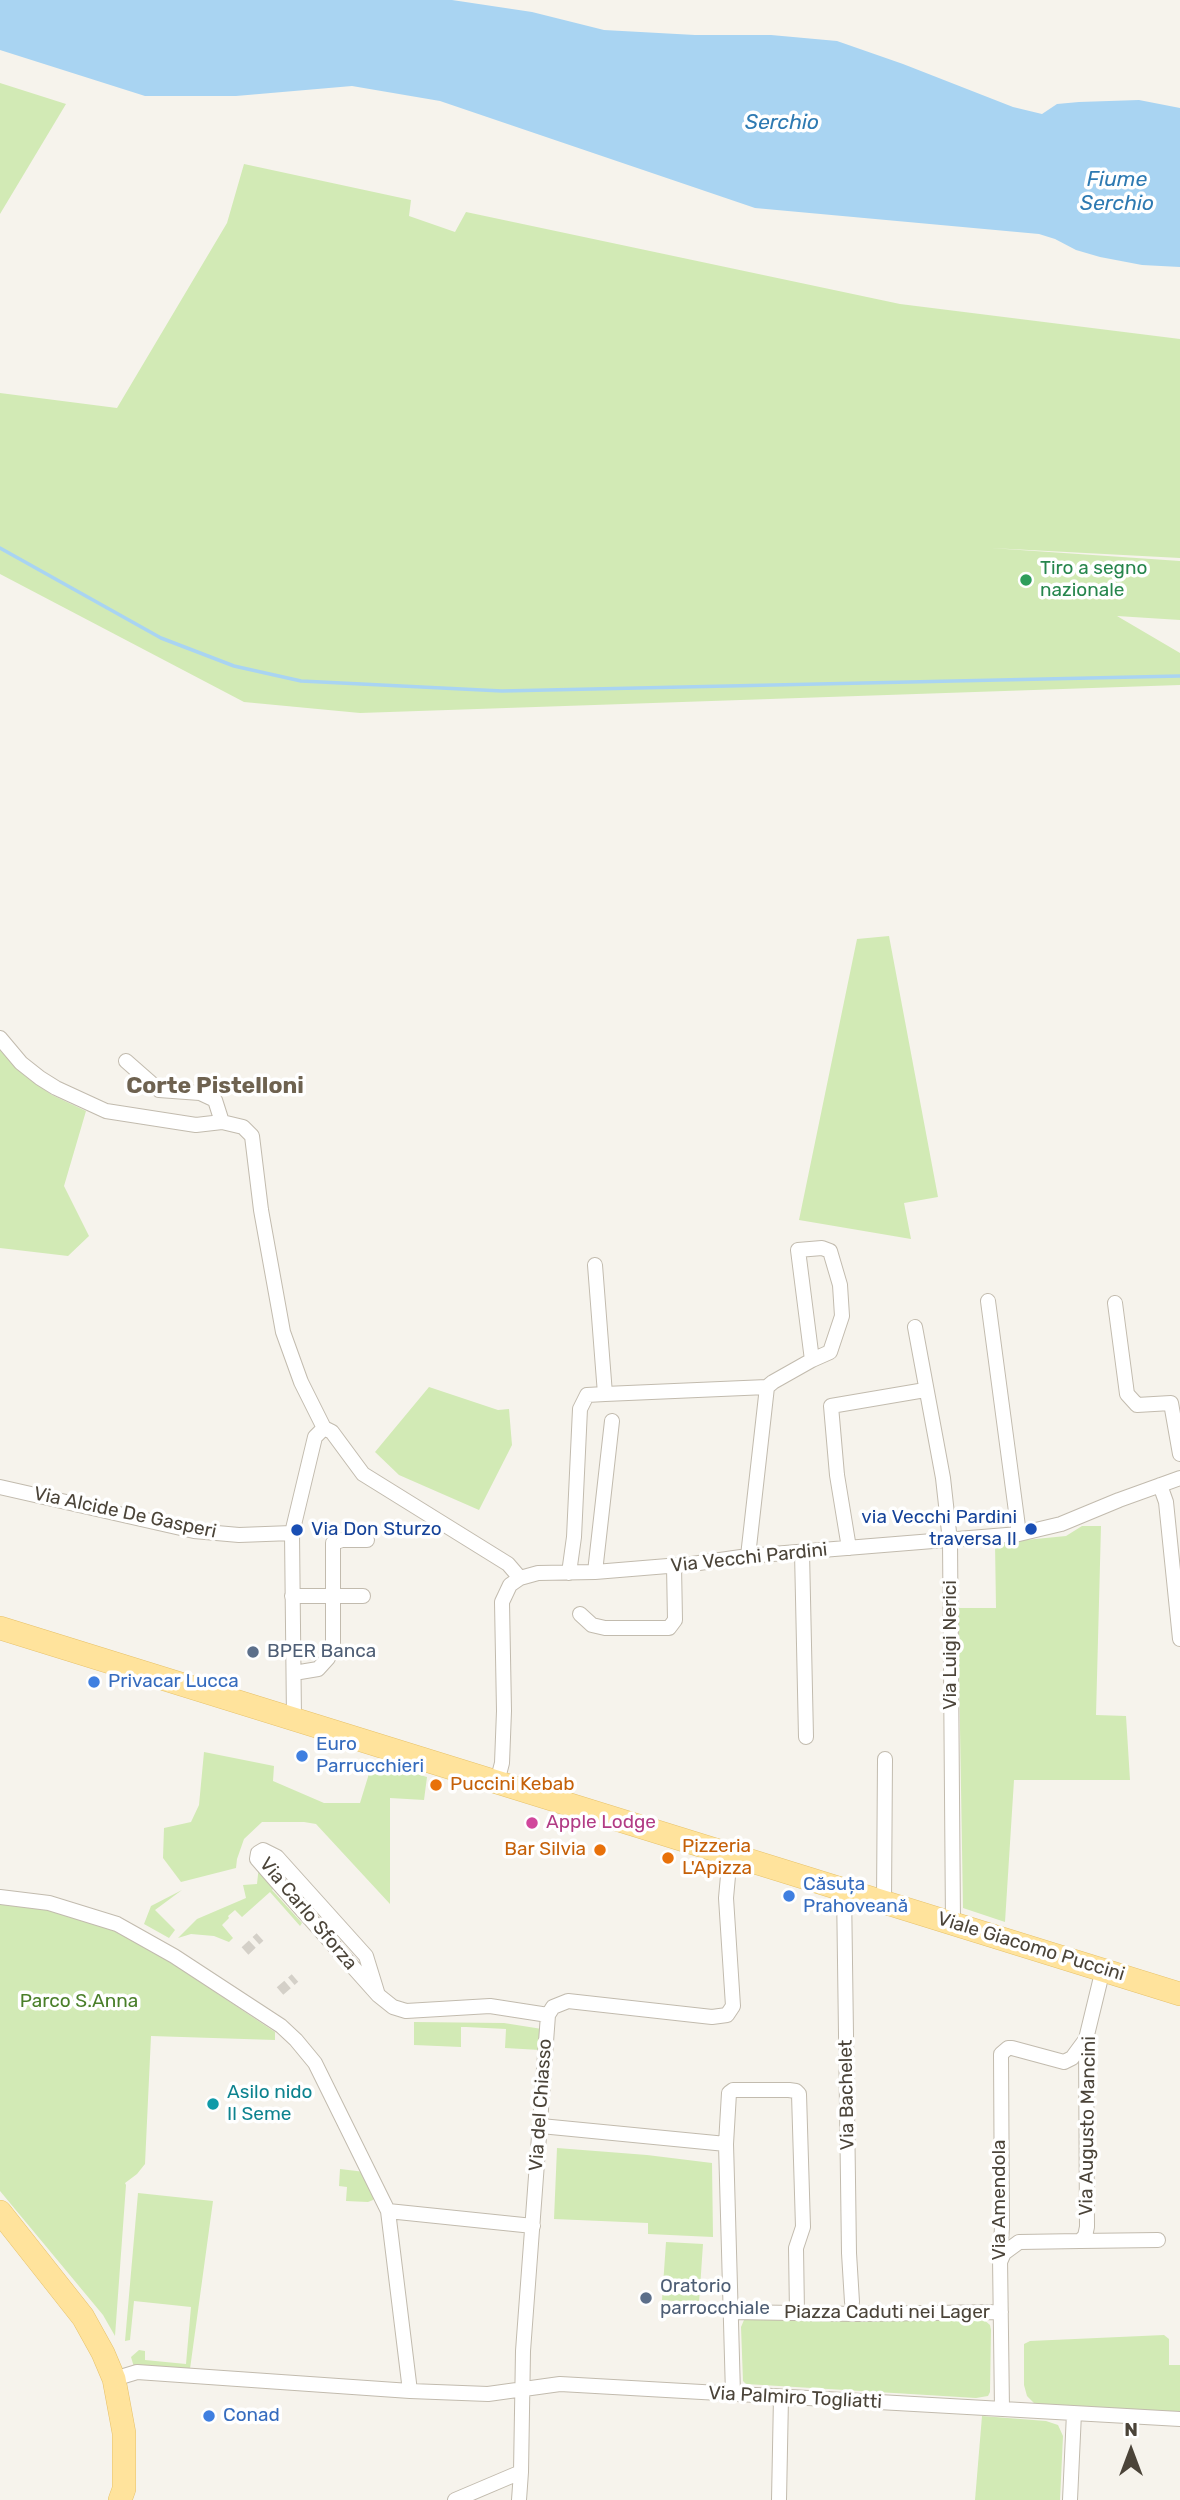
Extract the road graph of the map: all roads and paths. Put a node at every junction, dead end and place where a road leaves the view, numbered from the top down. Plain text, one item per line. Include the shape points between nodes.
1 (0, 1038) edge
2 (126, 1061) dead end
3 (222, 1122) junction
4 (595, 1265) dead end
5 (989, 1301) dead end
6 (1115, 1303) dead end
7 (915, 1327) dead end
8 (812, 1360) junction
9 (767, 1387) junction
10 (926, 1390) junction
11 (605, 1394) junction
12 (612, 1421) dead end
13 (324, 1428) junction
14 (1180, 1454) edge
15 (1180, 1478) edge
16 (1160, 1485) junction
17 (0, 1487) edge
18 (292, 1533) junction
19 (1019, 1534) junction
20 (367, 1539) dead end
21 (950, 1541) junction
22 (849, 1548) junction
23 (802, 1552) junction
24 (748, 1556) junction
25 (674, 1566) junction
26 (595, 1572) junction
27 (569, 1573) junction
28 (520, 1578) junction
29 (334, 1596) junction
30 (363, 1596) dead end
31 (292, 1597) junction
32 (580, 1614) dead end
33 (0, 1628) edge
34 (1180, 1639) edge
35 (294, 1673) junction
36 (294, 1719) junction
37 (806, 1737) dead end
38 (885, 1759) dead end
39 (497, 1782) junction
40 (730, 1854) junction
41 (844, 1889) junction
42 (0, 1897) edge
43 (884, 1902) junction
44 (953, 1923) junction
45 (1103, 1969) junction
46 (1180, 1994) edge
47 (378, 1995) junction
48 (548, 2015) junction
49 (1086, 2039) junction
50 (1058, 2063) junction
51 (1088, 2096) junction
52 (541, 2126) junction
53 (726, 2144) junction
54 (388, 2211) junction
55 (0, 2212) edge
56 (533, 2226) junction
57 (1002, 2227) junction
58 (1158, 2240) dead end
59 (1080, 2241) junction
60 (1019, 2242) junction
61 (1000, 2263) junction
62 (852, 2302) dead end
63 (732, 2312) junction
64 (1001, 2312) junction
65 (797, 2314) junction
66 (114, 2379) junction
67 (524, 2388) junction
68 (410, 2391) junction
69 (733, 2394) junction
70 (780, 2397) junction
71 (1002, 2409) junction
72 (1074, 2413) junction
73 (1180, 2419) edge
74 (521, 2472) junction
75 (124, 2497) edge
76 (455, 2500) edge
77 (519, 2500) edge
78 (779, 2500) edge
79 (1070, 2500) edge

1 - 3 street via 40,1078 106,1111 196,1125
2 - 3 street via 159,1090 200,1093 215,1100
3 - 13 street via 243,1127 251,1136 284,1332 301,1382
4 - 11 street
5 - 19 street
6 - 14 street via 1131,1401 1137,1405 1171,1403
7 - 10 street, Via Luigi Nerici
8 - 8 street via 830,1352 842,1315 840,1285 830,1251 822,1248 798,1250
8 - 9 street
9 - 11 street
9 - 24 street
10 - 21 street, Via Luigi Nerici
10 - 22 street via 831,1406
11 - 27 street via 587,1395 580,1409
12 - 26 street
13 - 18 street via 315,1437
13 - 28 street via 332,1432 363,1475 508,1564
15 - 16 street, Via Vecchi Pardini
16 - 19 street, Via Vecchi Pardini via 1061,1524
16 - 34 street via 1166,1502
17 - 18 street, Via Alcide De Gasperi via 194,1531
18 - 31 street
19 - 21 street, Via Vecchi Pardini
20 - 29 street via 333,1543
21 - 22 street, Via Vecchi Pardini
21 - 44 street, Via Luigi Nerici
22 - 23 street, Via Vecchi Pardini
23 - 24 street, Via Vecchi Pardini
23 - 37 street
24 - 25 street, Via Vecchi Pardini
25 - 26 street, Via Vecchi Pardini
25 - 32 street via 674,1620 669,1628 605,1628 592,1625
26 - 27 street, Via Vecchi Pardini
27 - 28 street, Via Vecchi Pardini
28 - 39 street via 510,1585 502,1602 504,1711
29 - 30 street
29 - 31 street
29 - 35 street via 333,1646 328,1658 318,1669
31 - 35 street
33 - 36 main road, Viale Giacomo Puccini
35 - 36 street
36 - 39 main road, Viale Giacomo Puccini
38 - 43 street
39 - 40 main road, Viale Giacomo Puccini
40 - 41 main road, Viale Giacomo Puccini
40 - 48 street, Via del Chiasso via 726,1898 733,2006 727,2015 568,2001 553,2007
41 - 43 main road, Viale Giacomo Puccini
41 - 62 street, Via Bachelet
42 - 54 street via 49,1903 117,1924 281,2026 315,2063
43 - 44 main road, Viale Giacomo Puccini
44 - 45 main road, Viale Giacomo Puccini
45 - 46 main road, Viale Giacomo Puccini
45 - 49 street, Via Augusto Mancini
47 - 47 street, Via Carlo Sforza via 366,1956 276,1857 263,1850 258,1853 257,1859
47 - 48 street, Via Carlo Sforza via 405,2011 490,2006
48 - 52 street, Via del Chiasso
49 - 50 street via 1072,2058
49 - 51 street, Via Augusto Mancini
50 - 51 street, Via Amendola via 1079,2076
50 - 57 street, Via Amendola via 1012,2048 1001,2054
51 - 59 street, Via Augusto Mancini via 1087,2227
52 - 53 street
52 - 56 street, Via del Chiasso
53 - 63 street
53 - 65 street via 729,2093 733,2090 789,2090 799,2095 803,2227 796,2248
54 - 56 street
54 - 68 street
55 - 66 main road via 83,2317
56 - 67 street, Via del Chiasso
57 - 60 street
57 - 61 street, Via Amendola
58 - 59 street, Via Augusto Mancini
59 - 60 street, Via Augusto Mancini
60 - 61 street via 1004,2253
61 - 64 street, Via Amendola
63 - 65 street, Piazza Caduti nei Lager
63 - 69 street
64 - 65 street, Piazza Caduti nei Lager
64 - 71 street, Via Amendola
66 - 68 street, Via Palmiro Togliatti via 137,2372
66 - 75 main road via 124,2433
67 - 68 street, Via Palmiro Togliatti via 488,2394
67 - 69 street, Via Palmiro Togliatti via 560,2384
67 - 74 street, Via del Chiasso
69 - 70 street, Via Palmiro Togliatti
70 - 71 street, Via Palmiro Togliatti
70 - 78 street
71 - 72 street, Via Palmiro Togliatti
72 - 73 street, Via Palmiro Togliatti
72 - 79 street
74 - 76 street
74 - 77 street, Via del Chiasso

